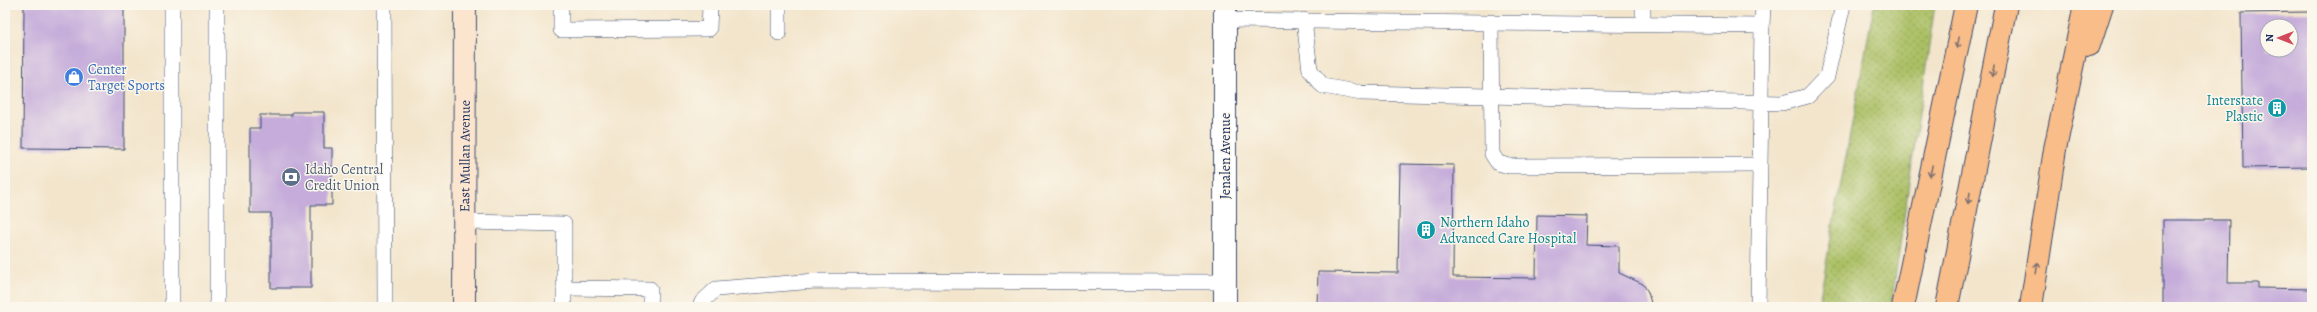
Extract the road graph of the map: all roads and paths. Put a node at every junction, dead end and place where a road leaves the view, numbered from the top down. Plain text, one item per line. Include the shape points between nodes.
1 (172, 5) edge
2 (217, 5) edge
3 (384, 5) edge
4 (465, 5) edge
5 (560, 5) edge
6 (710, 5) edge
7 (779, 5) edge
8 (1643, 5) edge
9 (1763, 5) edge
10 (1843, 5) edge
11 (1966, 5) edge
12 (2006, 5) edge
13 (2085, 5) edge
14 (2102, 5) edge
15 (1225, 12) edge
16 (1304, 20) junction
17 (1492, 22) junction
18 (1643, 24) junction
19 (1762, 26) junction
20 (779, 33) dead end
21 (1492, 96) junction
22 (1760, 102) junction
23 (2055, 149) junction
24 (1759, 165) junction
25 (464, 222) junction
26 (1225, 282) junction
27 (564, 288) junction
28 (172, 307) edge
29 (217, 307) edge
30 (385, 307) edge
31 (464, 307) edge
32 (564, 307) edge
33 (650, 307) edge
34 (700, 307) edge
35 (1225, 307) edge
36 (1758, 307) edge
37 (1903, 307) edge
38 (1947, 307) edge
39 (2032, 307) edge

1 - 28 lane
2 - 29 lane
3 - 30 lane
4 - 25 main road, East Mullan Avenue
5 - 6 lane via 561,30 709,30
7 - 20 lane
8 - 18 lane
9 - 19 lane
10 - 22 lane via 1827,76 1808,96 1782,102
11 -> 37 highway
12 -> 38 highway
13 - 23 highway
14 - 23 highway
15 - 16 lane
15 - 26 street, Jenalen Avenue
16 - 17 lane
16 - 21 lane via 1310,70 1323,86 1361,93
17 - 18 lane
17 - 21 lane
18 - 19 lane
19 - 22 lane
21 - 22 lane
21 - 24 lane via 1492,154 1498,163 1510,166
22 - 24 lane
39 -> 23 highway
24 - 36 lane
25 - 27 lane via 564,224
25 - 31 main road, East Mullan Avenue
26 - 34 lane via 815,280 716,289
26 - 35 street, Jenalen Avenue
27 - 32 lane
27 - 33 lane via 650,289

